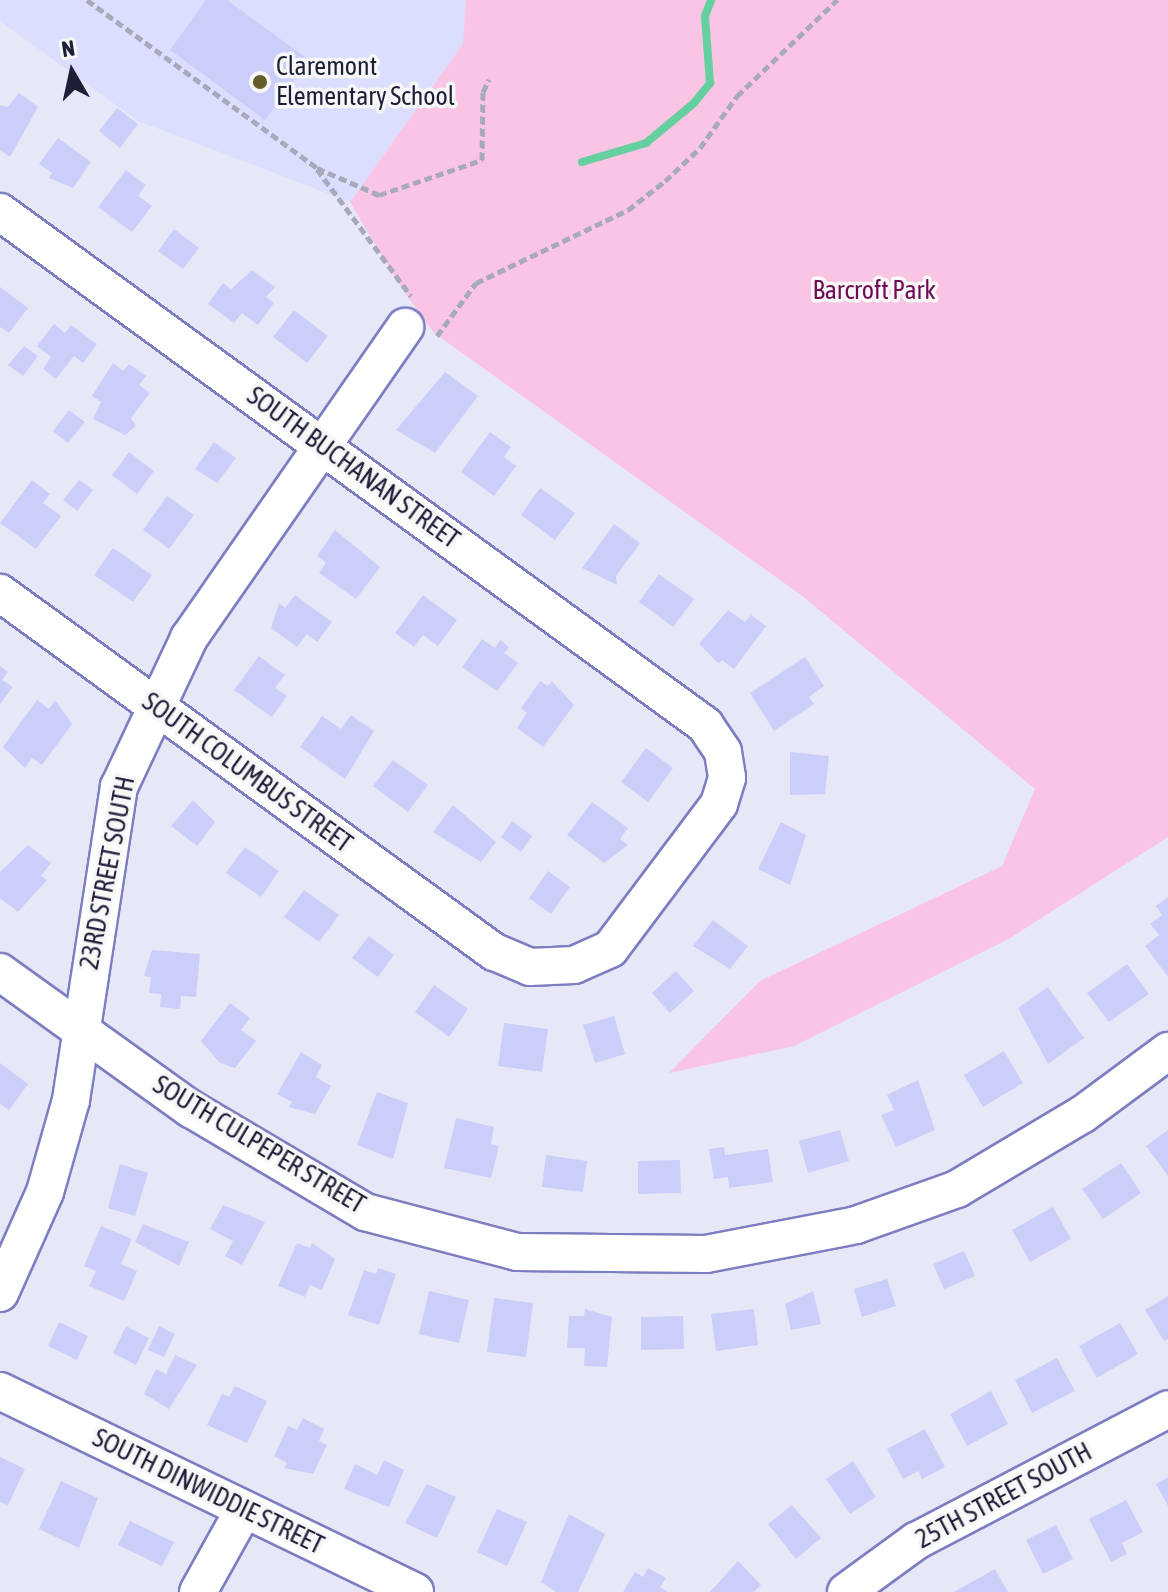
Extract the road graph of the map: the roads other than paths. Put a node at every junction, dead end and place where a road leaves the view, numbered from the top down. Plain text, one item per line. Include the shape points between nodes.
1 (0, 212) edge
2 (420, 324) road end
3 (322, 445) junction
4 (0, 593) edge
5 (154, 706) junction
6 (705, 725) joint
7 (0, 972) edge
8 (82, 1033) junction
9 (1168, 1051) edge
10 (0, 1293) edge
11 (0, 1391) edge
12 (1168, 1409) edge
13 (243, 1511) junction
14 (198, 1592) edge
15 (415, 1592) edge
16 (846, 1592) edge

1 - 3 street, SOUTH BUCHANAN STREET
2 - 3 street, 23RD STREET SOUTH
3 - 5 street, 23RD STREET SOUTH via 189,638
3 - 6 street, SOUTH BUCHANAN STREET
4 - 5 street, SOUTH COLUMBUS STREET
5 - 6 street, SOUTH COLUMBUS STREET via 494,952 530,967 574,965 610,949 632,927 719,804 727,778 723,752
5 - 8 street, 23RD STREET SOUTH via 119,787
7 - 8 street, SOUTH CULPEPER STREET
8 - 9 street, SOUTH CULPEPER STREET via 191,1109 365,1212 517,1252 706,1254 856,1225 957,1189 1083,1114
8 - 10 street, 23RD STREET SOUTH via 71,1100 45,1192
11 - 13 street, SOUTH DINWIDDIE STREET
12 - 16 street, 25TH STREET SOUTH via 916,1541
13 - 14 street
13 - 15 street, SOUTH DINWIDDIE STREET

